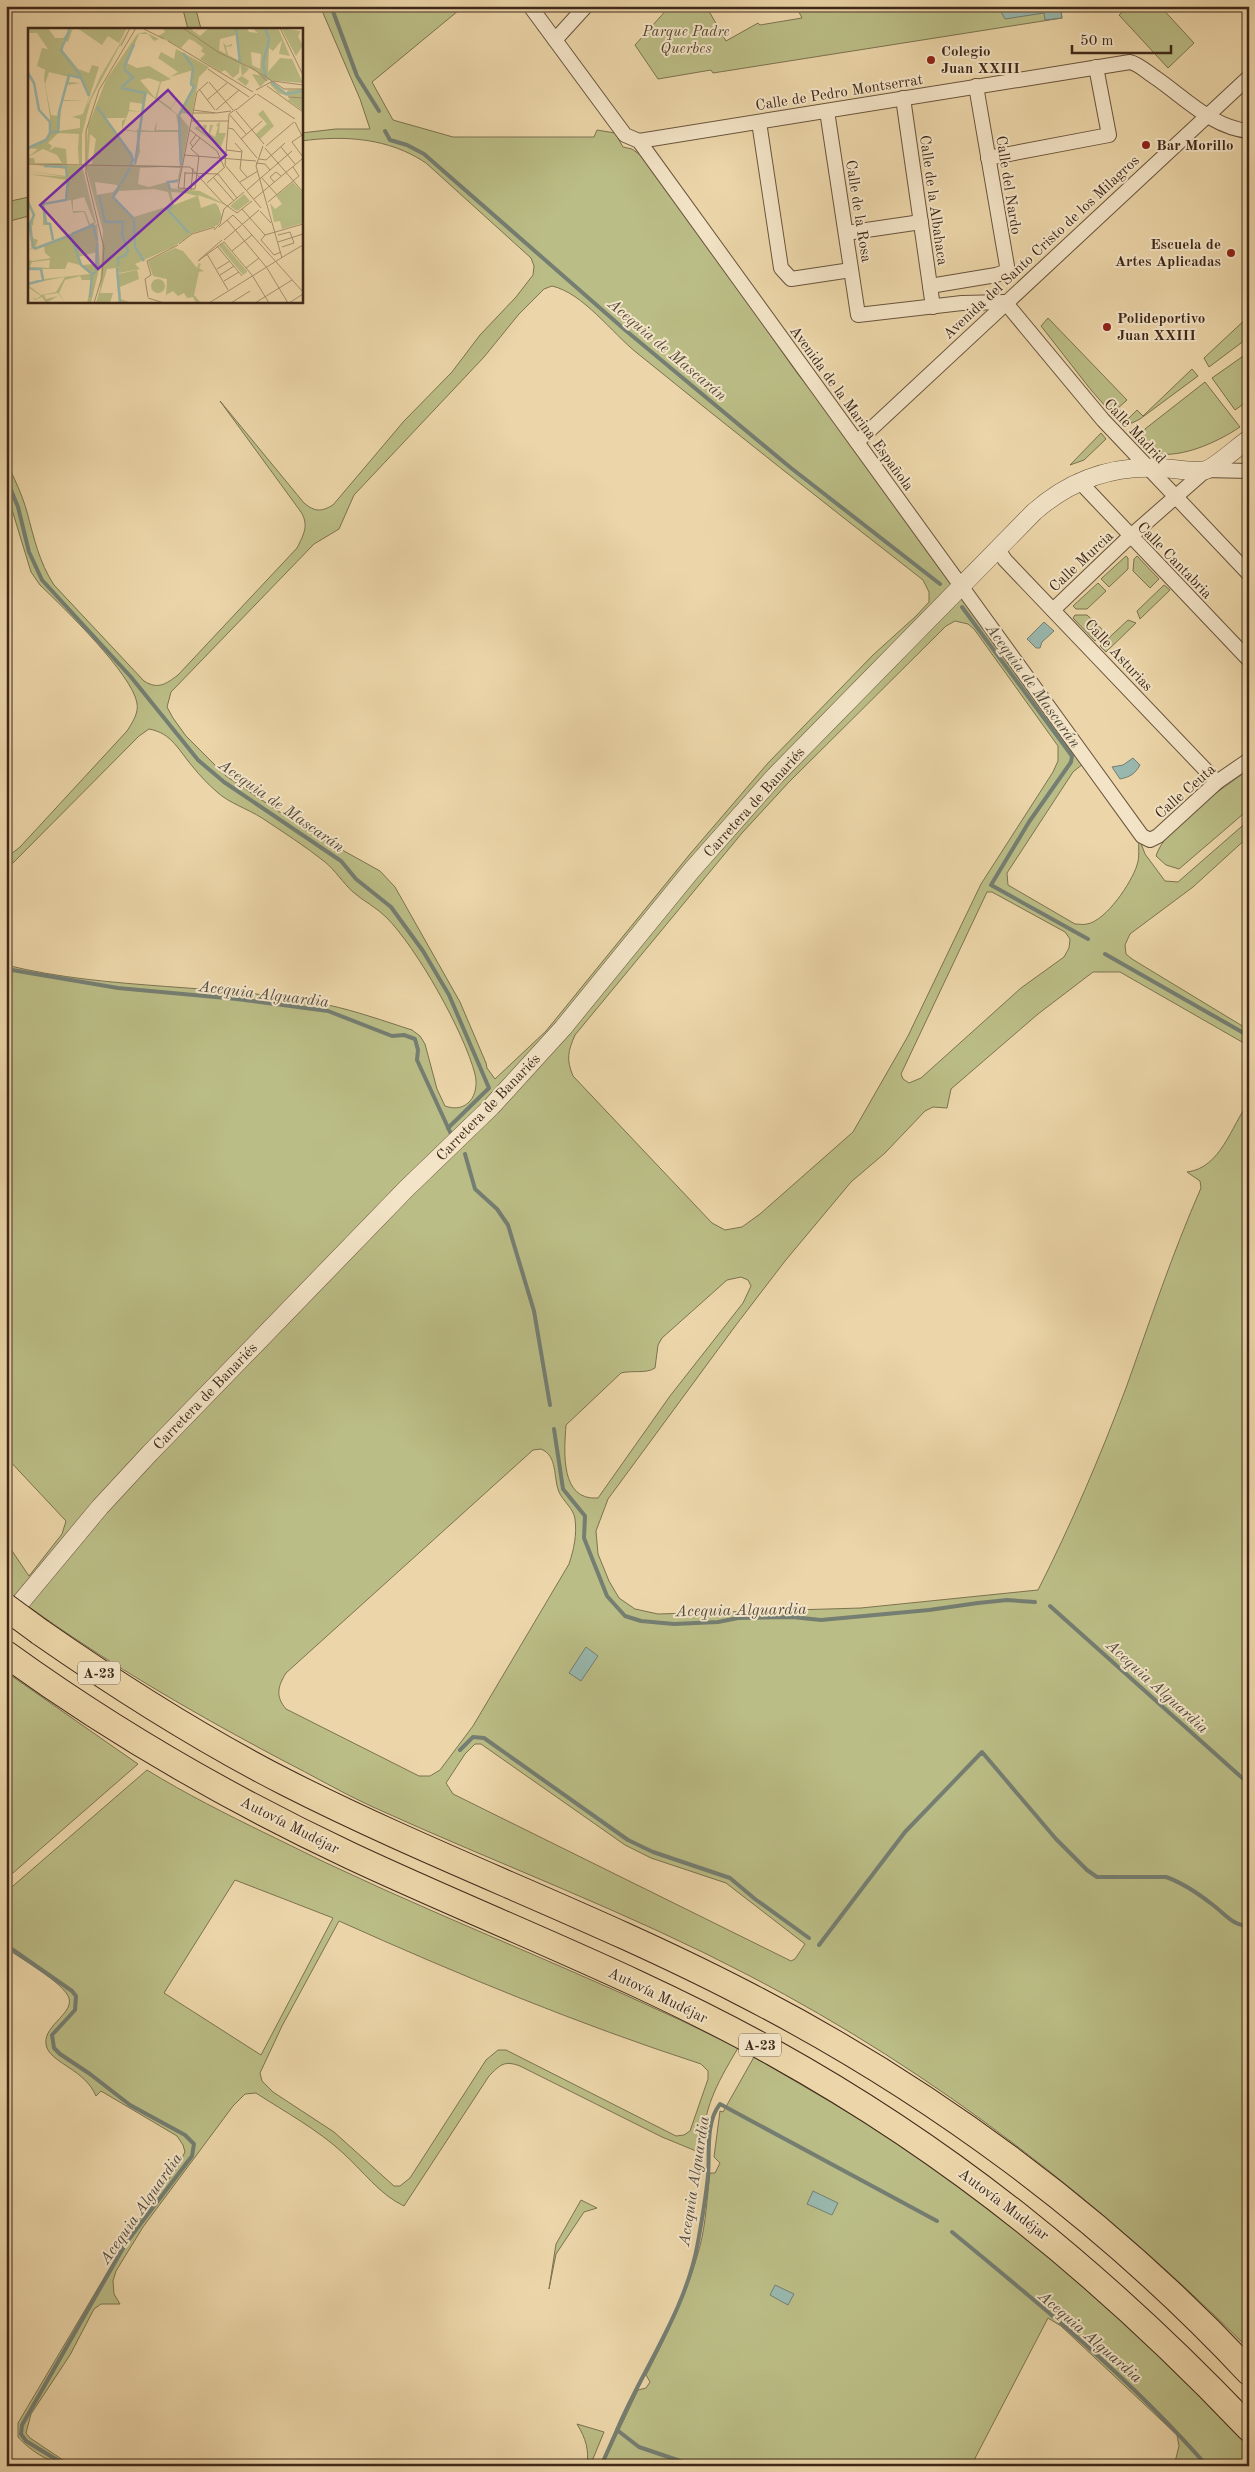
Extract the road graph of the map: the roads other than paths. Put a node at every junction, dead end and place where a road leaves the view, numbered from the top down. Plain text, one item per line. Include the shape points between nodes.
1 (530, 6) edge
2 (586, 6) edge
3 (555, 40) junction
4 (1096, 67) junction
5 (1249, 77) edge
6 (976, 86) junction
7 (903, 98) junction
8 (827, 111) junction
9 (1207, 116) junction
10 (758, 122) junction
11 (1249, 131) edge
12 (639, 141) junction
13 (988, 158) junction
14 (921, 222) junction
15 (846, 233) junction
16 (851, 270) junction
17 (930, 286) junction
18 (1005, 302) junction
19 (933, 306) junction
20 (1249, 439) edge
21 (856, 442) junction
22 (1146, 467) junction
23 (1206, 470) junction
24 (1249, 472) edge
25 (1078, 481) junction
26 (1174, 496) junction
27 (1131, 538) junction
28 (998, 549) junction
29 (1249, 574) edge
30 (961, 587) junction
31 (1053, 610) junction
32 (1249, 660) edge
33 (1249, 760) edge
34 (1217, 782) junction
35 (1142, 836) joint
36 (6, 1607) edge
37 (6, 1620) edge
38 (12, 1658) edge
39 (1249, 2372) edge
40 (1249, 2428) edge

1 - 3 street, Avenida de la Marina Española
2 - 3 street
3 - 12 street, Avenida de la Marina Española via 625,135
4 - 6 street, Calle de Pedro Montserrat
4 - 9 street, Calle de Pedro Montserrat via 1133,62
4 - 13 street via 1109,135
5 - 9 street, Avenida del Santo Cristo de los Milagros
6 - 7 street, Calle de Pedro Montserrat
6 - 13 street, Calle del Nardo
7 - 8 street, Calle de Pedro Montserrat
7 - 14 street, Calle de la Albahaca
8 - 10 street, Calle de Pedro Montserrat
8 - 15 street, Calle de la Rosa
9 - 11 street, Calle de Pedro Montserrat via 1224,126
9 - 18 street, Avenida del Santo Cristo de los Milagros
10 - 12 street, Calle de Pedro Montserrat
10 - 16 street via 782,268 791,279
12 - 21 street, Avenida de la Marina Española
13 - 17 street, Calle del Nardo via 1007,266 1005,272
14 - 15 street
14 - 17 street, Calle de la Albahaca
15 - 16 street, Calle de la Rosa
16 - 19 street, Calle de la Rosa via 858,315
17 - 19 street, Calle de la Albahaca
18 - 19 street
18 - 21 street, Avenida del Santo Cristo de los Milagros
18 - 22 street, Calle Madrid via 1074,387
20 - 23 street
21 - 30 street, Avenida de la Marina Española
22 - 23 street, Carretera de Banariés
22 - 25 street, Carretera de Banariés via 1111,470
22 - 26 street, Calle Madrid
23 - 24 street
23 - 26 street, Calle Murcia
25 - 27 street, Calle Cantabria
25 - 28 street, Carretera de Banariés via 1048,500
26 - 27 street, Calle Murcia
26 - 29 street, Calle Madrid
27 - 31 street, Calle Murcia
27 - 32 street, Calle Cantabria
28 - 30 street, Carretera de Banariés
28 - 31 street, Calle Asturias
30 - 35 street, Avenida de la Marina Española
30 - 37 street, Carretera de Banariés via 775,776 691,871 563,1028 491,1107 406,1189 150,1453 100,1507
31 - 34 street, Calle Asturias
33 - 34 street, Calle Ceuta
34 - 35 street, Calle Ceuta via 1158,836 1150,840
36 - 39 highway, A-23, bridge via 158,1711 228,1752 351,1814 702,1972 855,2056 969,2130 1073,2209 1188,2311
38 - 40 highway, Autovía Mudéjar / A-23 via 128,1736 259,1811 676,2003 773,2052 854,2100 948,2162 1055,2244 1160,2336

